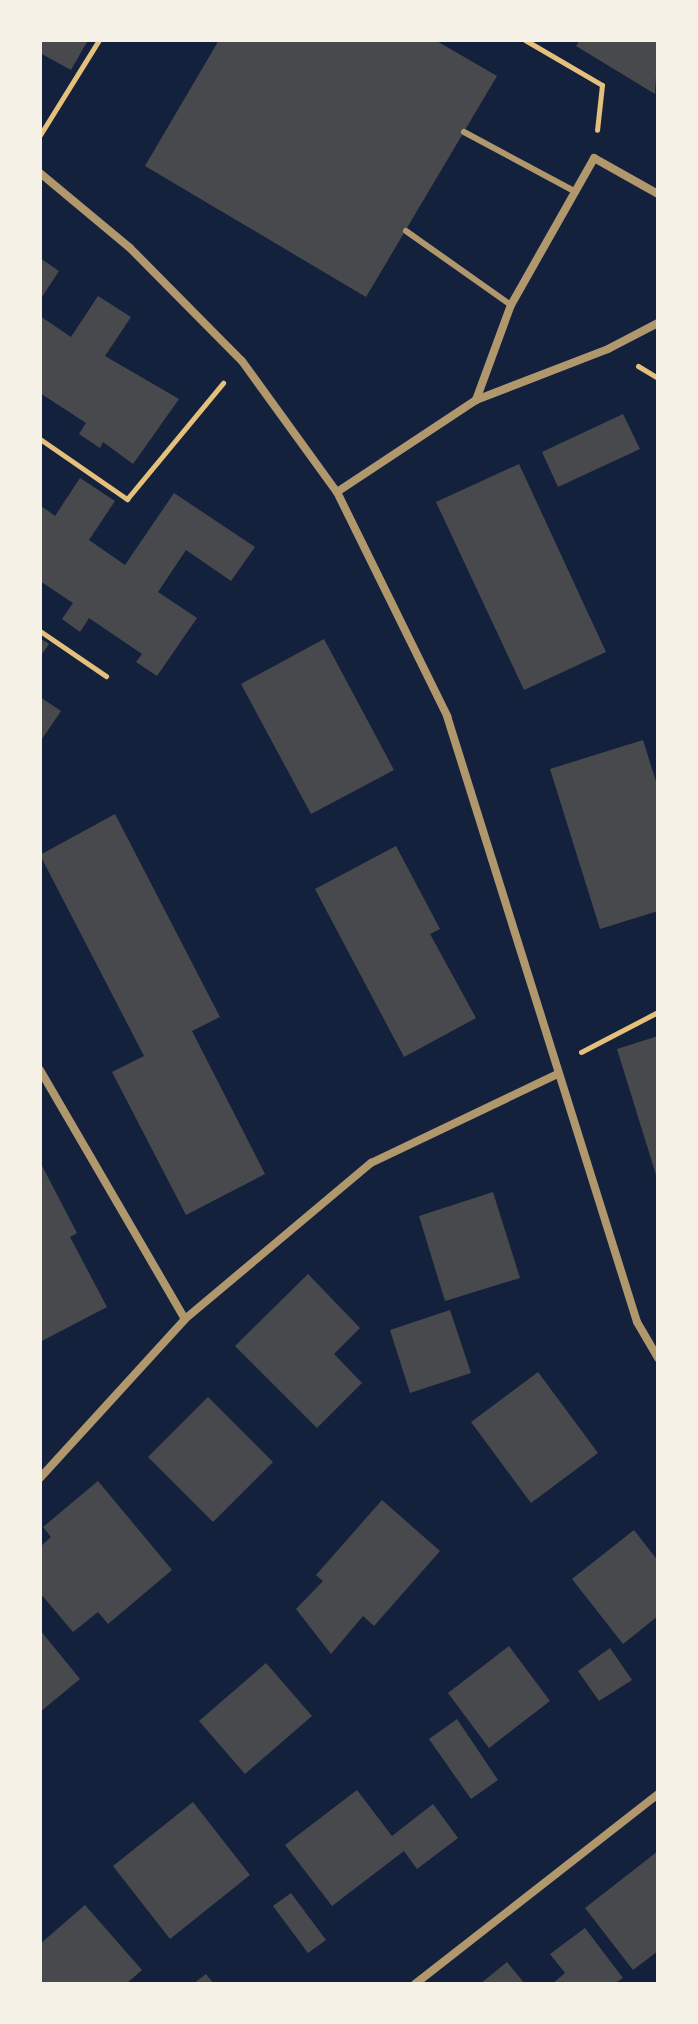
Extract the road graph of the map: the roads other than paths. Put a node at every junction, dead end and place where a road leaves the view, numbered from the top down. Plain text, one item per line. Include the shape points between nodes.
1 (464, 132) dead end
2 (40, 173) edge
3 (576, 192) junction
4 (658, 194) edge
5 (406, 231) dead end
6 (511, 305) junction
7 (658, 323) edge
8 (476, 400) junction
9 (337, 492) junction
10 (40, 1070) edge
11 (558, 1074) junction
12 (185, 1319) junction
13 (658, 1358) edge
14 (40, 1478) edge
15 (658, 1794) edge
16 (415, 1984) edge

1 - 3 lane
2 - 9 street via 130,248 242,361
3 - 4 street via 594,158
3 - 6 street
5 - 6 lane
6 - 8 street
7 - 8 street via 608,349
8 - 9 street
9 - 11 street via 447,716
10 - 12 street
11 - 12 street via 371,1163
11 - 13 street via 637,1322
12 - 14 street
15 - 16 street

